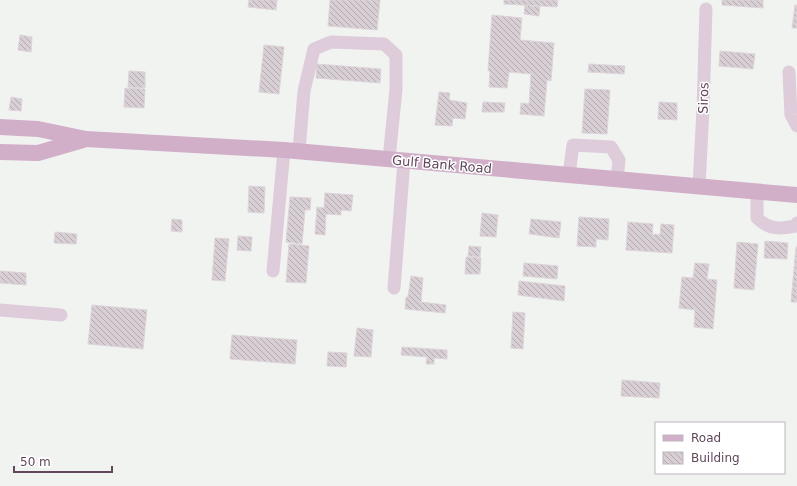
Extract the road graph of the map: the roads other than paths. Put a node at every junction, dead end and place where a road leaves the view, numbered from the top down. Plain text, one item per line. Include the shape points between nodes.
1 (706, 9) dead end
2 (789, 72) dead end
3 (797, 126) edge
4 (0, 127) edge
5 (86, 139) junction
6 (291, 151) junction
7 (0, 152) edge
8 (396, 160) junction
9 (569, 175) junction
10 (617, 179) junction
11 (699, 186) junction
12 (757, 192) junction
13 (797, 195) edge
14 (797, 223) edge
15 (273, 271) dead end
16 (394, 288) dead end
17 (0, 310) edge
18 (61, 315) dead end

1 - 11 lane, Siros
2 - 3 lane via 792,115
4 - 5 main road, Gulf Bank Road via 38,129
5 - 6 main road, Gulf Bank Road
5 - 7 main road, Gulf Bank Road via 38,153
6 - 8 main road, Gulf Bank Road
6 - 8 lane via 314,49 331,42 384,44 396,54
6 - 15 lane
8 - 9 main road, Gulf Bank Road
8 - 16 lane
9 - 10 main road, Gulf Bank Road
9 - 10 lane via 573,145 611,147 619,160
10 - 11 main road, Gulf Bank Road
11 - 12 main road, Gulf Bank Road
12 - 13 main road, Gulf Bank Road
12 - 14 lane via 757,218 764,225 781,229 796,226
17 - 18 lane

